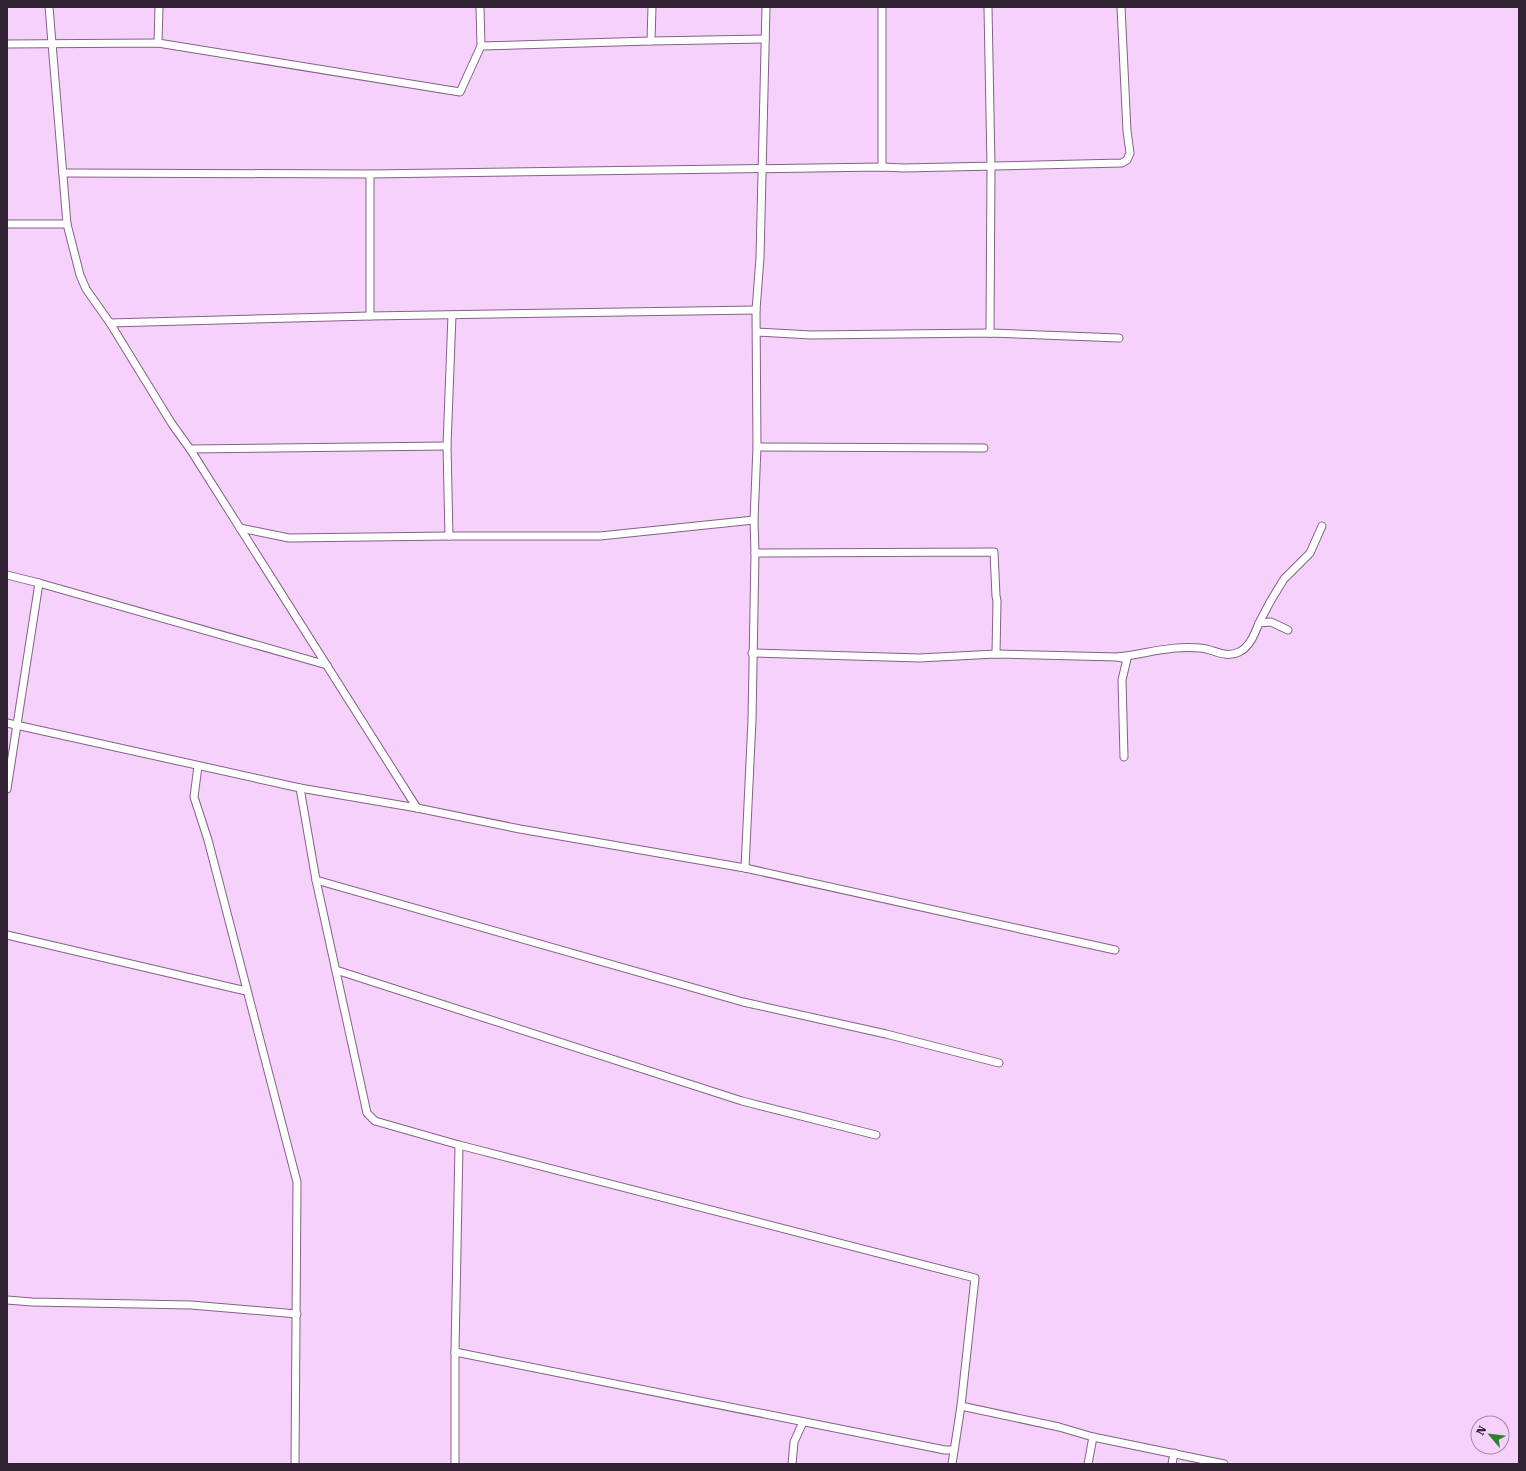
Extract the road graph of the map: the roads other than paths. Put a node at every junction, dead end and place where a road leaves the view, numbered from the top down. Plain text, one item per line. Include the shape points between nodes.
1 (49, 7) edge
2 (159, 7) edge
3 (480, 7) edge
4 (652, 7) edge
5 (766, 7) edge
6 (882, 7) edge
7 (988, 7) edge
8 (1121, 7) edge
9 (765, 39) junction
10 (651, 41) junction
11 (52, 43) junction
12 (158, 43) junction
13 (7, 44) edge
14 (481, 46) junction
15 (991, 166) junction
16 (882, 167) junction
17 (763, 168) junction
18 (62, 173) junction
19 (370, 174) junction
20 (7, 224) edge
21 (67, 224) junction
22 (756, 310) junction
23 (452, 315) junction
24 (370, 316) junction
25 (110, 323) junction
26 (757, 332) junction
27 (990, 333) junction
28 (1119, 338) dead end
29 (447, 446) junction
30 (757, 447) junction
31 (984, 448) dead end
32 (190, 449) junction
33 (754, 520) junction
34 (1322, 526) dead end
35 (240, 528) junction
36 (449, 536) junction
37 (755, 553) junction
38 (7, 575) edge
39 (40, 583) junction
40 (1259, 622) junction
41 (1288, 630) dead end
42 (752, 653) junction
43 (996, 654) junction
44 (1118, 657) junction
45 (327, 665) junction
46 (7, 723) edge
47 (17, 725) junction
48 (1124, 757) dead end
49 (198, 766) junction
50 (300, 788) junction
51 (7, 789) edge
52 (417, 808) junction
53 (745, 868) junction
54 (316, 880) junction
55 (7, 935) edge
56 (1115, 950) dead end
57 (336, 970) junction
58 (246, 991) junction
59 (999, 1063) dead end
60 (876, 1135) dead end
61 (459, 1145) junction
62 (7, 1300) edge
63 (297, 1314) junction
64 (455, 1352) junction
65 (960, 1406) junction
66 (802, 1422) junction
67 (1092, 1437) junction
68 (954, 1450) junction
69 (1174, 1453) junction
70 (295, 1464) edge
71 (455, 1464) edge
72 (792, 1464) edge
73 (952, 1464) edge
74 (1088, 1464) edge
75 (1172, 1464) edge
76 (1224, 1464) edge

1 - 11 street
2 - 12 street
3 - 14 street
4 - 10 street
5 - 9 street
6 - 16 street
7 - 15 street
8 - 15 street via 1130,154 1127,160 1122,163
9 - 10 street
9 - 17 street
10 - 14 street
11 - 12 street
11 - 13 street
11 - 18 street
12 - 14 street via 460,92
15 - 16 street
15 - 27 street
16 - 17 street
17 - 19 street
17 - 22 street
18 - 19 street
18 - 21 street
19 - 24 street
20 - 21 street
21 - 25 street via 86,290
22 - 23 street
22 - 26 street
23 - 24 street
23 - 29 street
24 - 25 street
25 - 32 street
26 - 27 street via 811,335
26 - 30 street
27 - 28 street
29 - 32 street
29 - 36 street
30 - 31 street
30 - 33 street
32 - 35 street
33 - 36 street via 600,536
33 - 37 street
34 - 40 street via 1310,553 1284,579
35 - 36 street via 289,538
35 - 45 street
37 - 42 street
37 - 43 street via 994,552 997,601
38 - 39 street
39 - 45 street
39 - 47 street
40 - 41 street via 1271,622
40 - 44 street via 1246,648 1233,654 1227,655 1202,648 1173,648
42 - 43 street via 919,658
42 - 53 street via 752,720
43 - 44 street
44 - 48 street via 1127,659 1122,680
45 - 52 street
46 - 47 street
47 - 49 street
47 - 51 street
49 - 50 street
49 - 58 street via 194,797 208,840
50 - 52 street
50 - 54 street
52 - 53 street via 520,829
53 - 56 street
54 - 57 street
54 - 59 street via 743,1002
55 - 58 street
57 - 60 street via 742,1101
57 - 61 street via 367,1113 375,1121
58 - 63 street via 297,1182
61 - 64 street
61 - 65 street via 975,1278
62 - 63 street via 191,1305
63 - 70 street
64 - 66 street
64 - 71 street
65 - 67 street via 1059,1427
65 - 68 street
66 - 68 street
66 - 72 street via 794,1442
67 - 69 street
67 - 74 street
68 - 73 street
69 - 75 street
69 - 76 street

